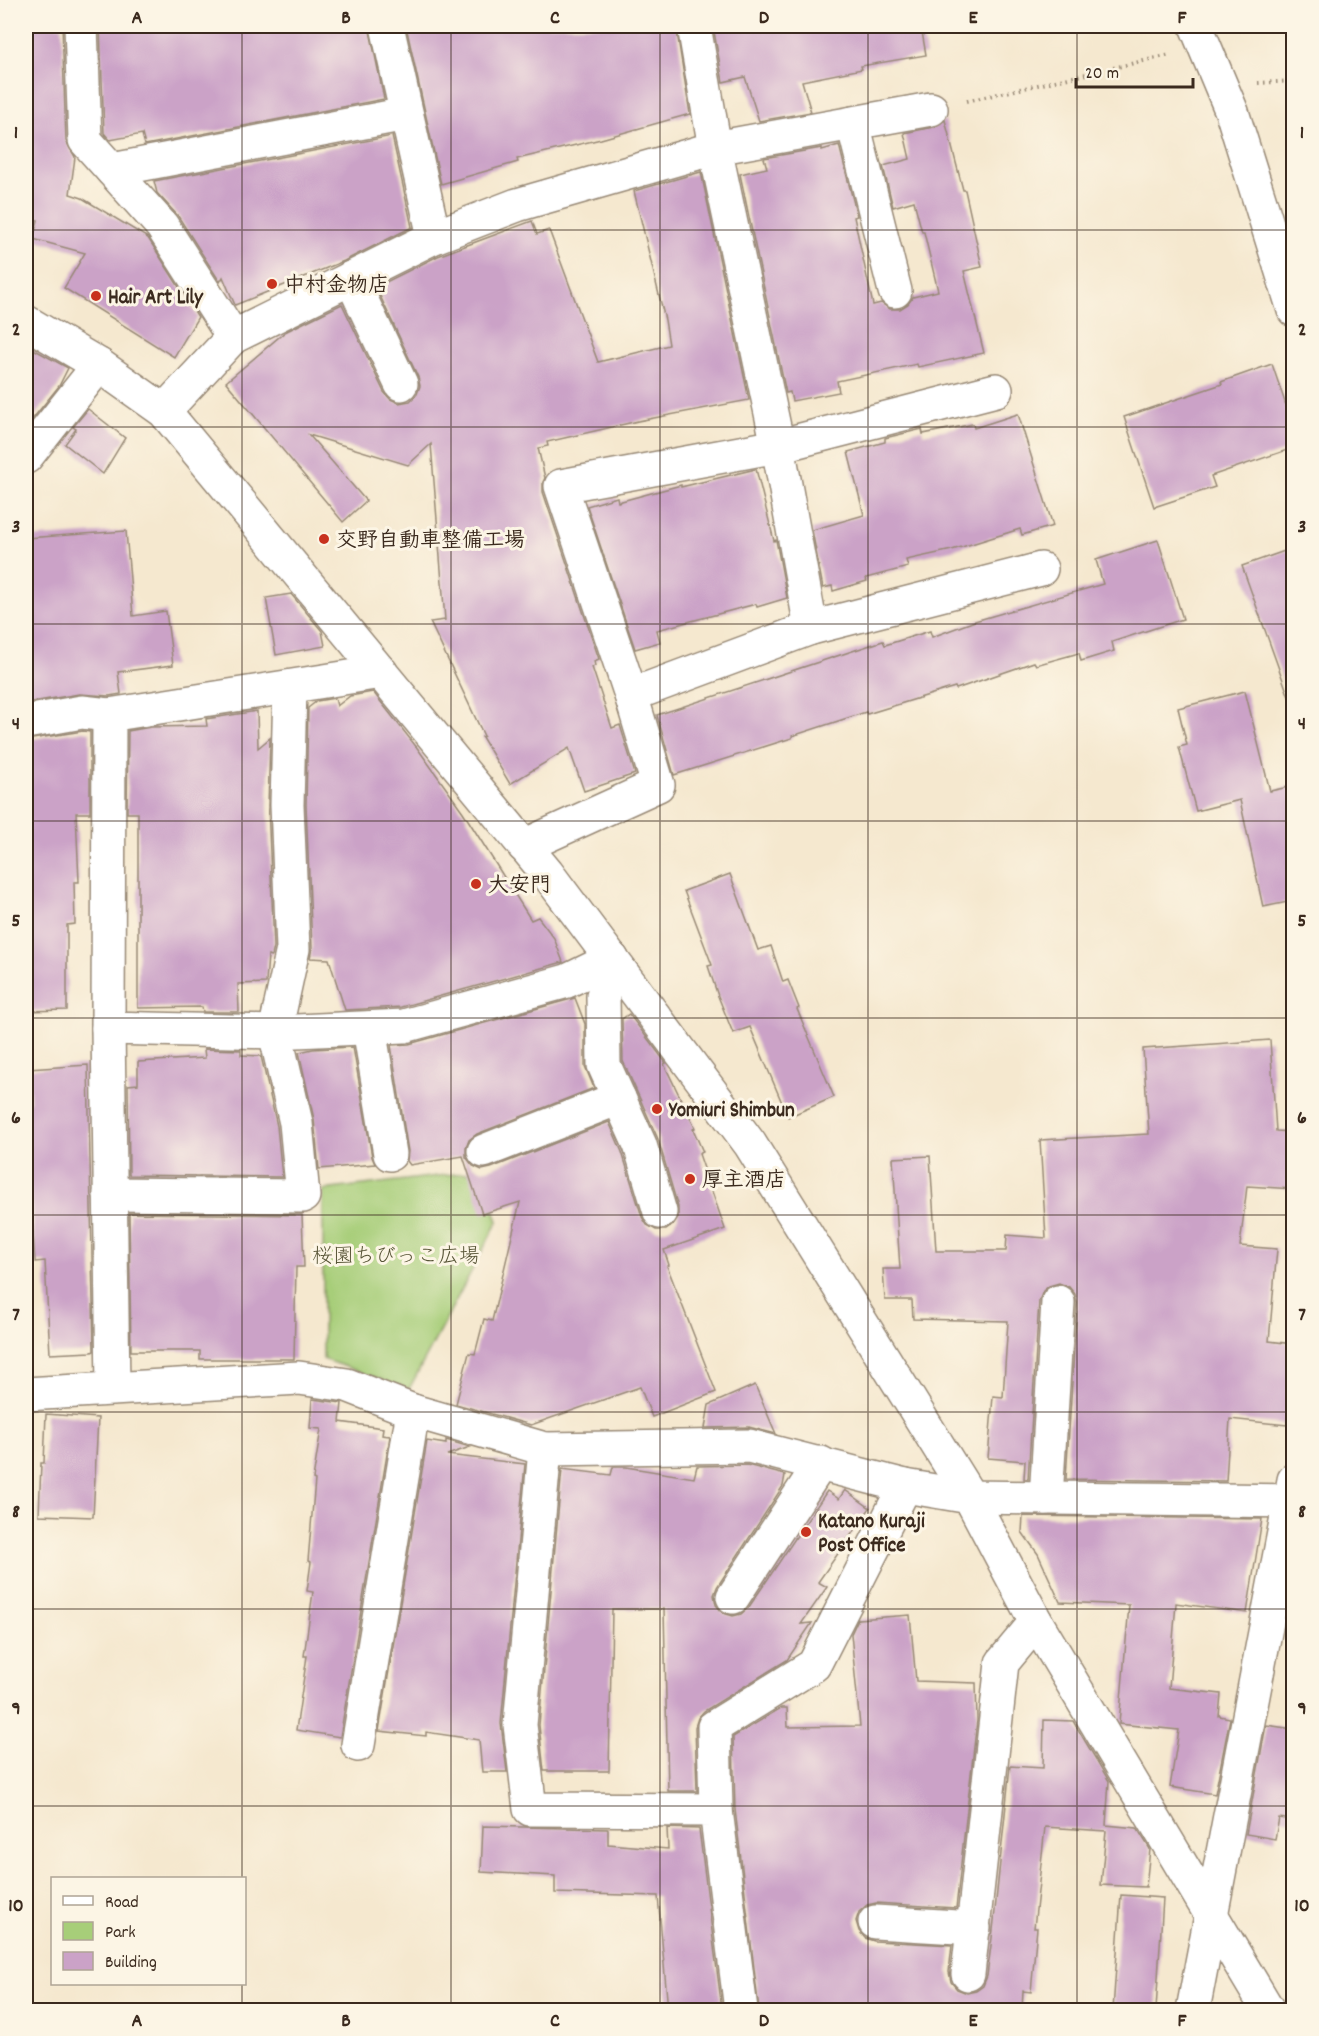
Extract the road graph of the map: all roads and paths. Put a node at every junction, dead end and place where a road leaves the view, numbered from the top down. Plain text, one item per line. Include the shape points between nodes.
1 (81, 26) edge
2 (387, 26) edge
3 (694, 26) edge
4 (1201, 36) edge
5 (931, 109) joint
6 (406, 114) junction
7 (853, 123) junction
8 (715, 148) junction
9 (112, 170) junction
10 (435, 237) junction
11 (351, 278) junction
12 (1288, 278) edge
13 (895, 291) dead end
14 (1293, 310) edge
15 (26, 322) edge
16 (233, 337) junction
17 (99, 365) junction
18 (401, 384) dead end
19 (996, 390) dead end
20 (164, 411) junction
21 (32, 438) edge
22 (778, 446) junction
23 (1041, 569) dead end
24 (811, 628) junction
25 (381, 672) junction
26 (290, 687) junction
27 (631, 695) junction
28 (109, 715) junction
29 (26, 722) edge
30 (524, 846) junction
31 (612, 959) junction
32 (108, 1028) junction
33 (369, 1028) junction
34 (275, 1032) junction
35 (619, 1098) junction
36 (484, 1151) dead end
37 (390, 1155) dead end
38 (110, 1194) junction
39 (660, 1212) dead end
40 (1058, 1302) dead end
41 (113, 1388) junction
42 (26, 1394) edge
43 (413, 1411) junction
44 (545, 1449) junction
45 (821, 1463) junction
46 (905, 1486) junction
47 (1293, 1494) edge
48 (970, 1497) junction
49 (1046, 1498) junction
50 (734, 1597) dead end
51 (1036, 1622) junction
52 (358, 1745) dead end
53 (716, 1810) junction
54 (1211, 1915) junction
55 (875, 1922) dead end
56 (974, 1928) junction
57 (968, 1974) dead end
58 (741, 2010) edge
59 (1193, 2010) edge
60 (1268, 2010) edge

1 - 9 street via 85,140
2 - 6 street
3 - 8 street
4 - 5 path
4 - 12 street via 1232,112
5 - 7 street
6 - 9 street
6 - 10 street
7 - 8 street
7 - 13 street
8 - 10 street via 517,205
8 - 22 street
9 - 16 street via 162,226
10 - 11 street
11 - 16 street
11 - 18 street
12 - 14 street
15 - 17 street
16 - 20 street
17 - 20 street
17 - 21 street
19 - 22 street
20 - 25 street
22 - 24 street
22 - 27 street via 561,486
23 - 24 street
24 - 27 street
25 - 26 street
25 - 30 street
26 - 28 street
26 - 34 street via 287,805 293,949
27 - 30 street via 658,785
28 - 29 street via 82,712
28 - 32 street
30 - 31 street
31 - 33 street via 567,981 404,1026
31 - 35 street via 603,996 604,1065
31 - 48 street via 750,1144
32 - 34 street
32 - 38 street
33 - 34 street
33 - 37 street
34 - 38 street via 296,1123 303,1196
35 - 36 street
35 - 39 street via 640,1145
38 - 41 street
40 - 49 street
41 - 42 street
41 - 43 street via 299,1378 347,1385
43 - 44 street
43 - 52 street
44 - 45 street via 748,1446
44 - 53 street via 520,1725 530,1809
45 - 46 street
45 - 50 street
46 - 48 street
46 - 53 street via 814,1665 714,1727
47 - 49 street
47 - 54 street
48 - 49 street
48 - 51 street
51 - 54 street
51 - 56 street via 1002,1663
53 - 58 street
54 - 59 street
54 - 60 street
55 - 56 street
56 - 57 street

